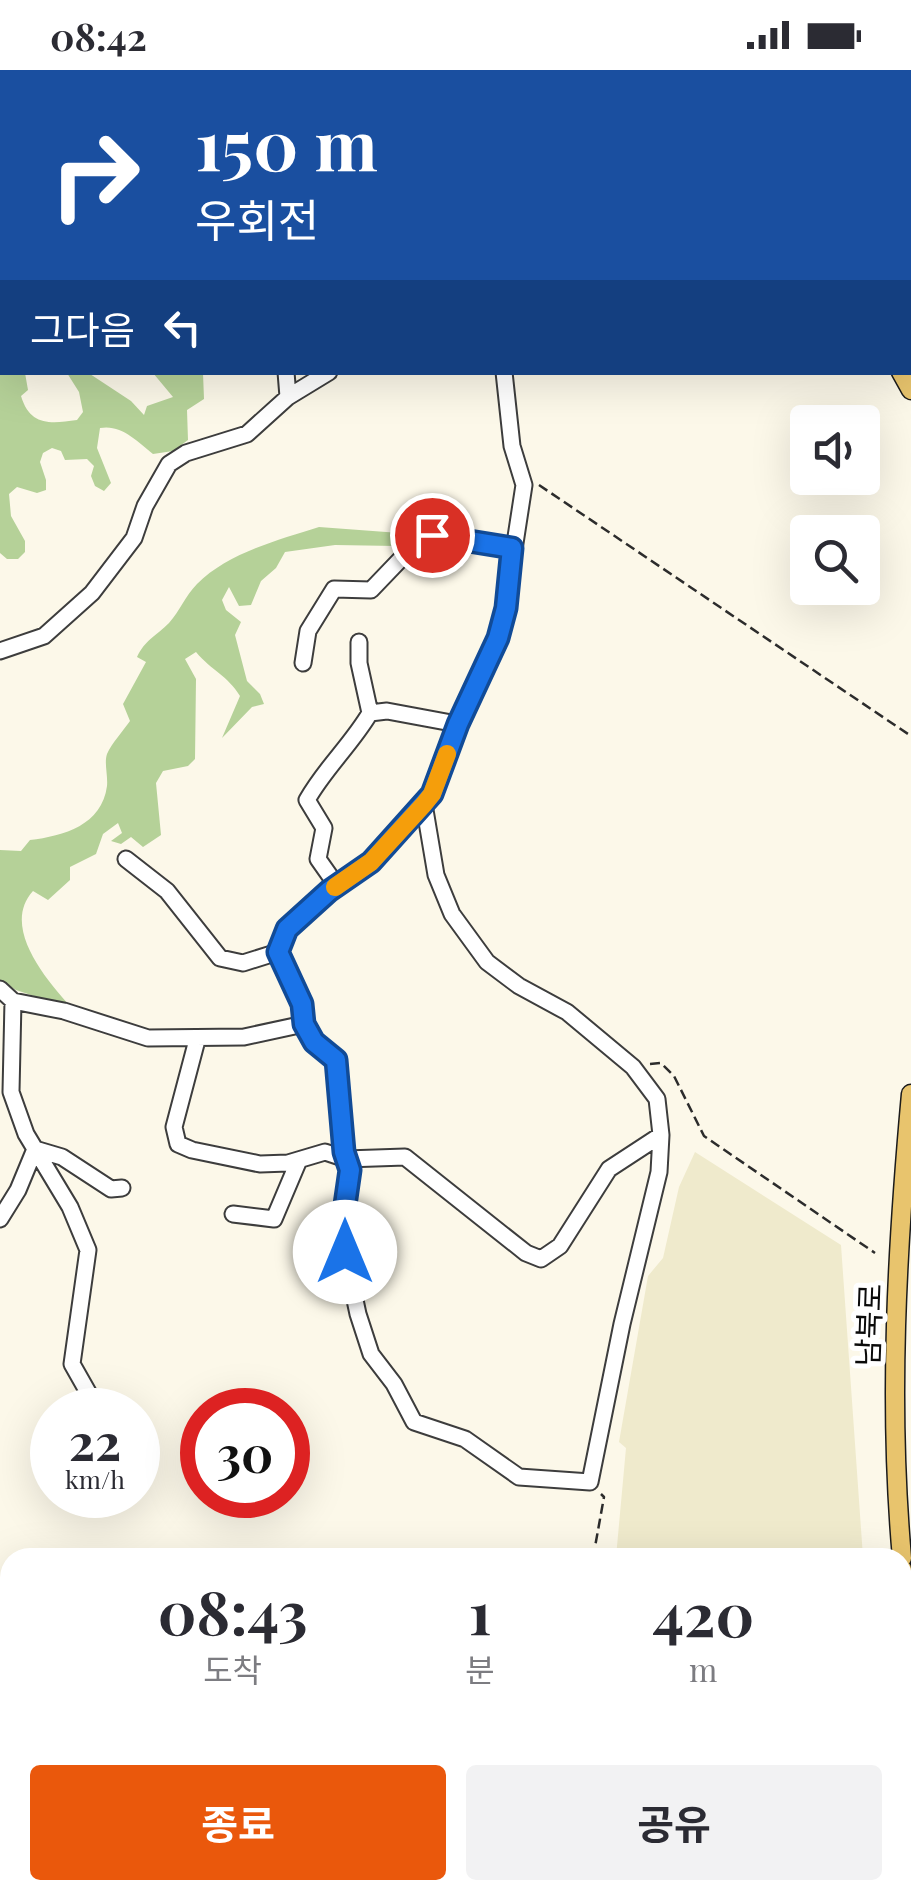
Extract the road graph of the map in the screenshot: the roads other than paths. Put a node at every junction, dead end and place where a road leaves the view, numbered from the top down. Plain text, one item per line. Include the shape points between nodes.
1 (286, 375) edge
2 (324, 375) edge
3 (504, 375) edge
4 (288, 397) junction
5 (512, 548) junction
6 (359, 642) dead end
7 (0, 651) edge
8 (303, 663) dead end
9 (370, 713) junction
10 (458, 724) junction
11 (424, 804) junction
12 (126, 859) dead end
13 (336, 886) junction
14 (278, 952) junction
15 (6, 995) edge
16 (304, 1024) junction
17 (197, 1040) junction
18 (911, 1094) edge
19 (661, 1135) junction
20 (35, 1150) junction
21 (346, 1159) junction
22 (299, 1160) junction
23 (122, 1188) dead end
24 (232, 1214) dead end
25 (0, 1219) edge
26 (86, 1388) edge
27 (901, 1548) edge

1 - 4 street
2 - 4 street
3 - 5 street via 524,485
4 - 7 street via 246,434 169,464 134,538 92,593 44,636
5 - 8 street via 432,535 418,542 371,590 334,589 308,631
5 - 10 street via 498,638
6 - 9 street
9 - 10 street
9 - 13 street via 306,800 324,828 318,860
10 - 11 street
11 - 13 street via 371,862
11 - 19 street via 436,875 452,914 486,962 567,1012 634,1066 657,1098
12 - 14 street via 167,891 220,958 243,962
13 - 14 street via 287,929
14 - 16 street
15 - 17 street via 148,1038
15 - 20 street via 10,1092
16 - 17 street
16 - 21 street via 336,1060
17 - 22 street via 174,1127 178,1144 260,1164
18 - 27 main road, 남북로 via 894,1400
19 - 21 street via 609,1170 560,1246 540,1259 405,1157
19 - 21 street via 659,1172 590,1482 519,1477 466,1439 414,1422 371,1354 358,1314 345,1252
20 - 23 street via 62,1157 111,1189
20 - 25 street
20 - 26 street via 88,1250 72,1364
21 - 22 street via 325,1152
22 - 24 street via 274,1220

